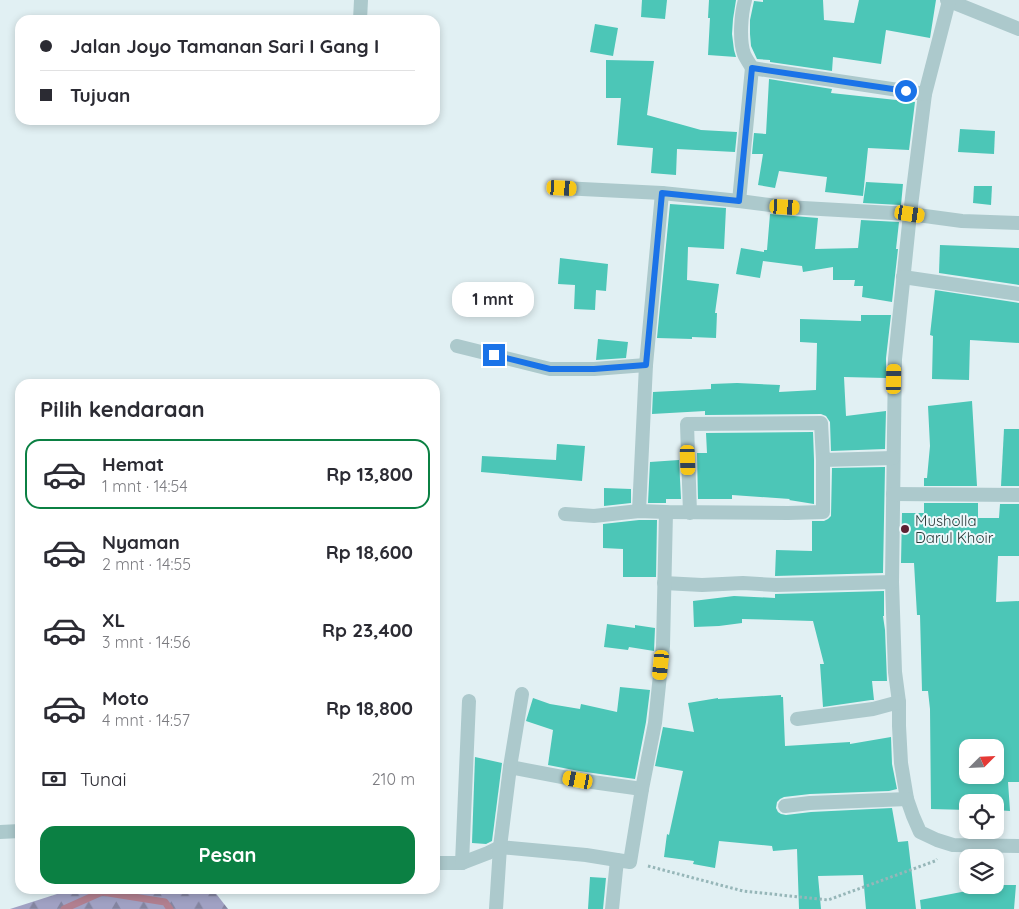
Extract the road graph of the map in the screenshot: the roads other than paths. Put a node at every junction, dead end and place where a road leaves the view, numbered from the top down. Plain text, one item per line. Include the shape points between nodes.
1 (361, 0) edge
2 (948, 1) edge
3 (745, 3) edge
4 (360, 15) edge
5 (1019, 29) edge
6 (752, 68) junction
7 (925, 94) junction
8 (562, 188) dead end
9 (662, 193) junction
10 (739, 201) junction
11 (910, 214) junction
12 (1019, 223) edge
13 (903, 277) junction
14 (1019, 294) edge
15 (457, 346) dead end
16 (646, 365) junction
17 (893, 458) junction
18 (824, 460) junction
19 (893, 494) junction
20 (1019, 495) edge
21 (639, 511) junction
22 (666, 512) junction
23 (690, 513) junction
24 (565, 514) dead end
25 (892, 582) junction
26 (664, 583) junction
27 (522, 694) dead end
28 (469, 701) dead end
29 (899, 702) junction
30 (797, 719) dead end
31 (510, 767) junction
32 (642, 789) junction
33 (908, 799) junction
34 (785, 806) dead end
35 (15, 831) edge
36 (0, 832) edge
37 (500, 846) junction
38 (1019, 846) edge
39 (623, 861) junction
40 (440, 863) edge
41 (462, 863) junction
42 (496, 909) edge
43 (612, 909) edge

1 - 4 street
2 - 5 street
2 - 7 street
3 - 6 street via 741,36 744,54
6 - 7 street
6 - 10 street
7 - 11 street
8 - 9 street
9 - 10 street
9 - 16 street
10 - 11 street
11 - 12 street via 962,221
11 - 13 street
13 - 14 street
13 - 17 street via 895,359
15 - 16 street via 550,369
16 - 21 street
17 - 18 street
17 - 19 street
18 - 23 street via 823,512
18 - 23 street via 821,423 687,424
19 - 20 street
19 - 25 street
21 - 22 street
21 - 24 street via 594,516
22 - 23 street
22 - 26 street
25 - 26 street
25 - 29 street
26 - 32 street via 663,646 655,723
27 - 31 street
28 - 41 street
29 - 30 street via 873,709
29 - 33 street via 901,763
31 - 32 street
31 - 37 street
32 - 39 street
33 - 34 street
33 - 38 street via 920,832 937,840 952,845
35 - 36 street
37 - 39 street
37 - 41 street
37 - 42 street
39 - 43 street
40 - 41 street

